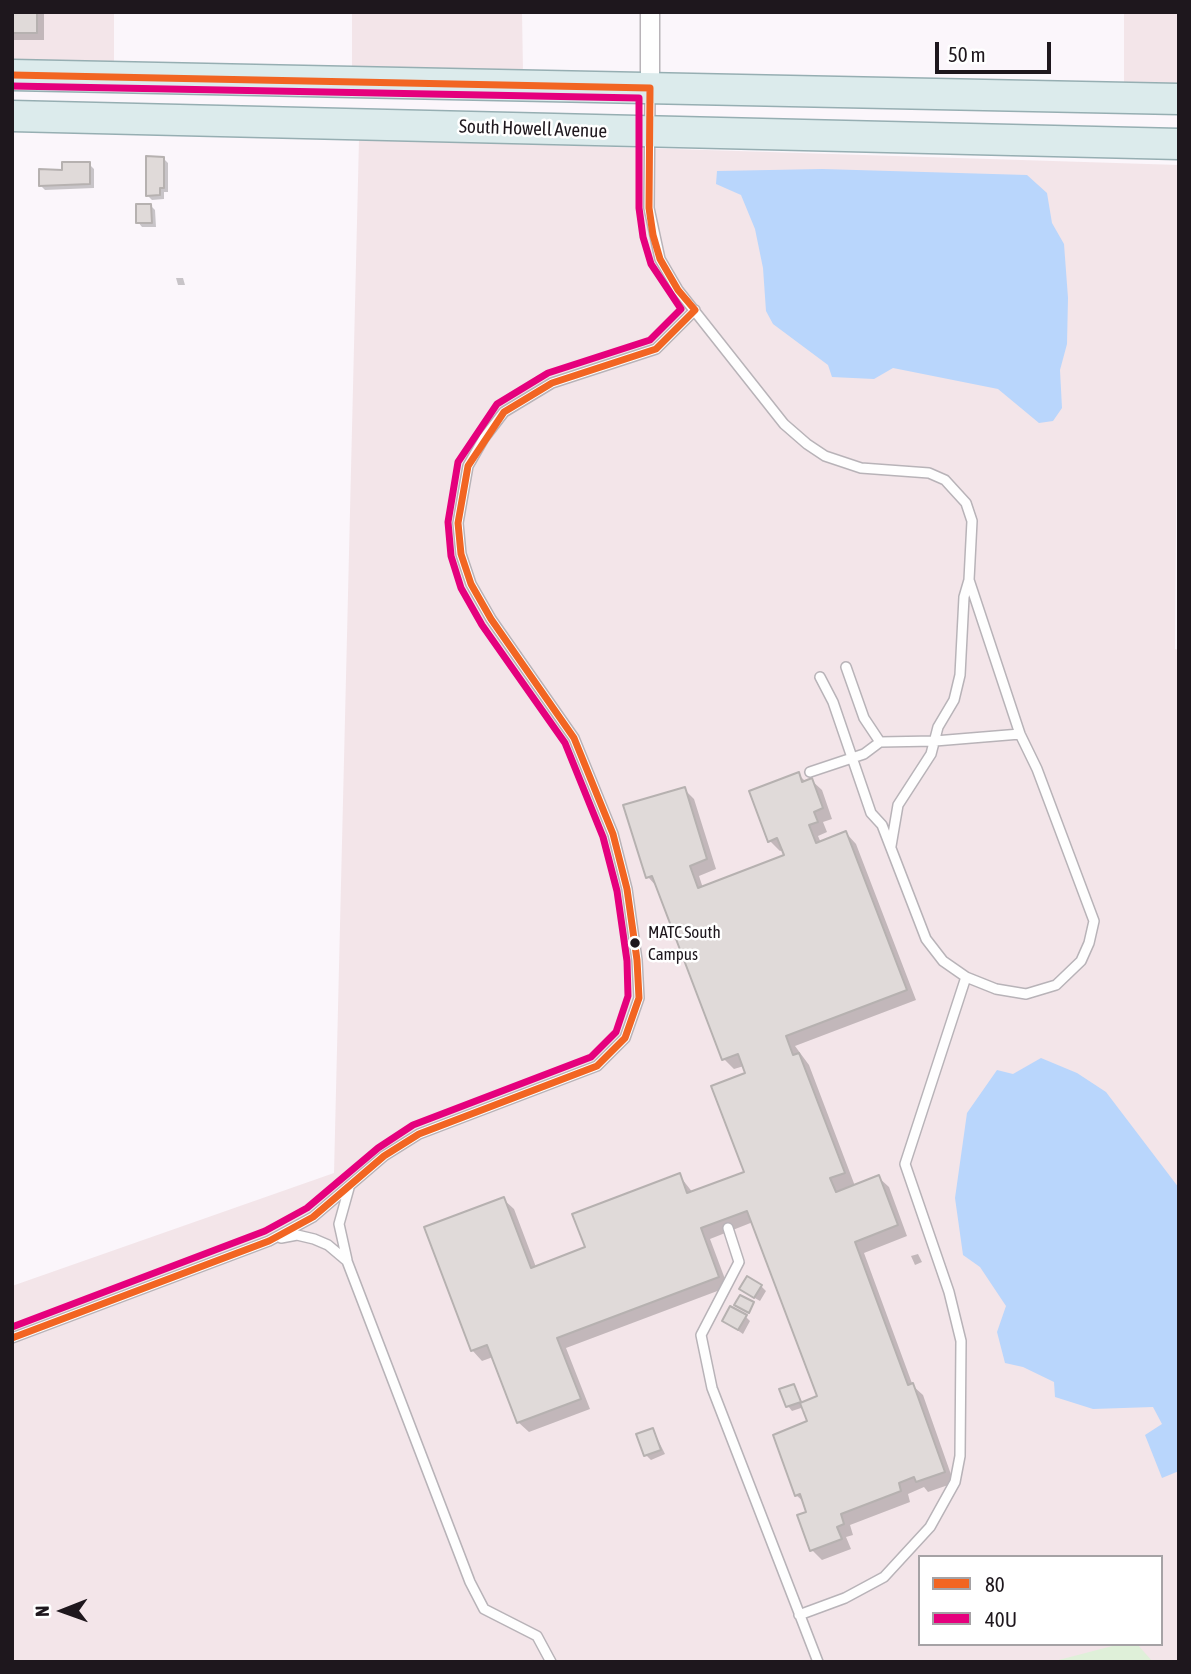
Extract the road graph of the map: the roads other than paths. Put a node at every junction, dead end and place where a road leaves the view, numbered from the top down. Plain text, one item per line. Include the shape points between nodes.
1 (650, 12) edge
2 (12, 75) edge
3 (650, 88) junction
4 (1179, 99) edge
5 (12, 116) edge
6 (650, 132) junction
7 (1179, 144) edge
8 (695, 310) junction
9 (969, 580) junction
10 (846, 667) dead end
11 (820, 677) dead end
12 (1020, 734) junction
13 (935, 741) junction
14 (880, 742) junction
15 (852, 757) junction
16 (810, 772) dead end
17 (891, 846) junction
18 (966, 977) junction
19 (350, 1185) junction
20 (728, 1228) dead end
21 (269, 1241) junction
22 (347, 1261) junction
23 (12, 1338) edge
24 (799, 1615) junction
25 (551, 1662) edge
26 (818, 1662) edge

1 - 3 street
2 - 3 main road
3 - 4 main road
3 - 6 lane
5 - 6 main road, South Howell Avenue
6 - 7 main road, South Howell Avenue
6 - 8 lane via 653,235 672,280
8 - 9 lane via 784,424 807,444 844,463 929,473 957,489 972,521
8 - 19 lane via 656,349 552,383 504,412 468,466 458,523 461,554 471,584 573,738 614,834 637,960 639,999 631,1026 597,1066 419,1134
9 - 12 lane
9 - 13 lane via 960,675
10 - 14 lane via 864,718
11 - 15 lane
12 - 13 lane
12 - 18 lane via 1094,921 1089,943 1069,976 1041,991 1009,993
13 - 14 lane
13 - 17 lane via 898,805
14 - 15 lane
15 - 16 lane
15 - 17 lane via 871,813
17 - 18 lane via 926,939 943,961
18 - 24 lane via 905,1164 953,1303 961,1341 961,1456 955,1482 930,1527 884,1577
19 - 21 lane via 313,1217
19 - 22 lane via 340,1224
20 - 24 lane via 739,1262 701,1335 712,1388
21 - 22 lane via 298,1235 328,1245
21 - 23 lane
22 - 25 lane via 470,1582 485,1609 537,1636
24 - 26 lane

